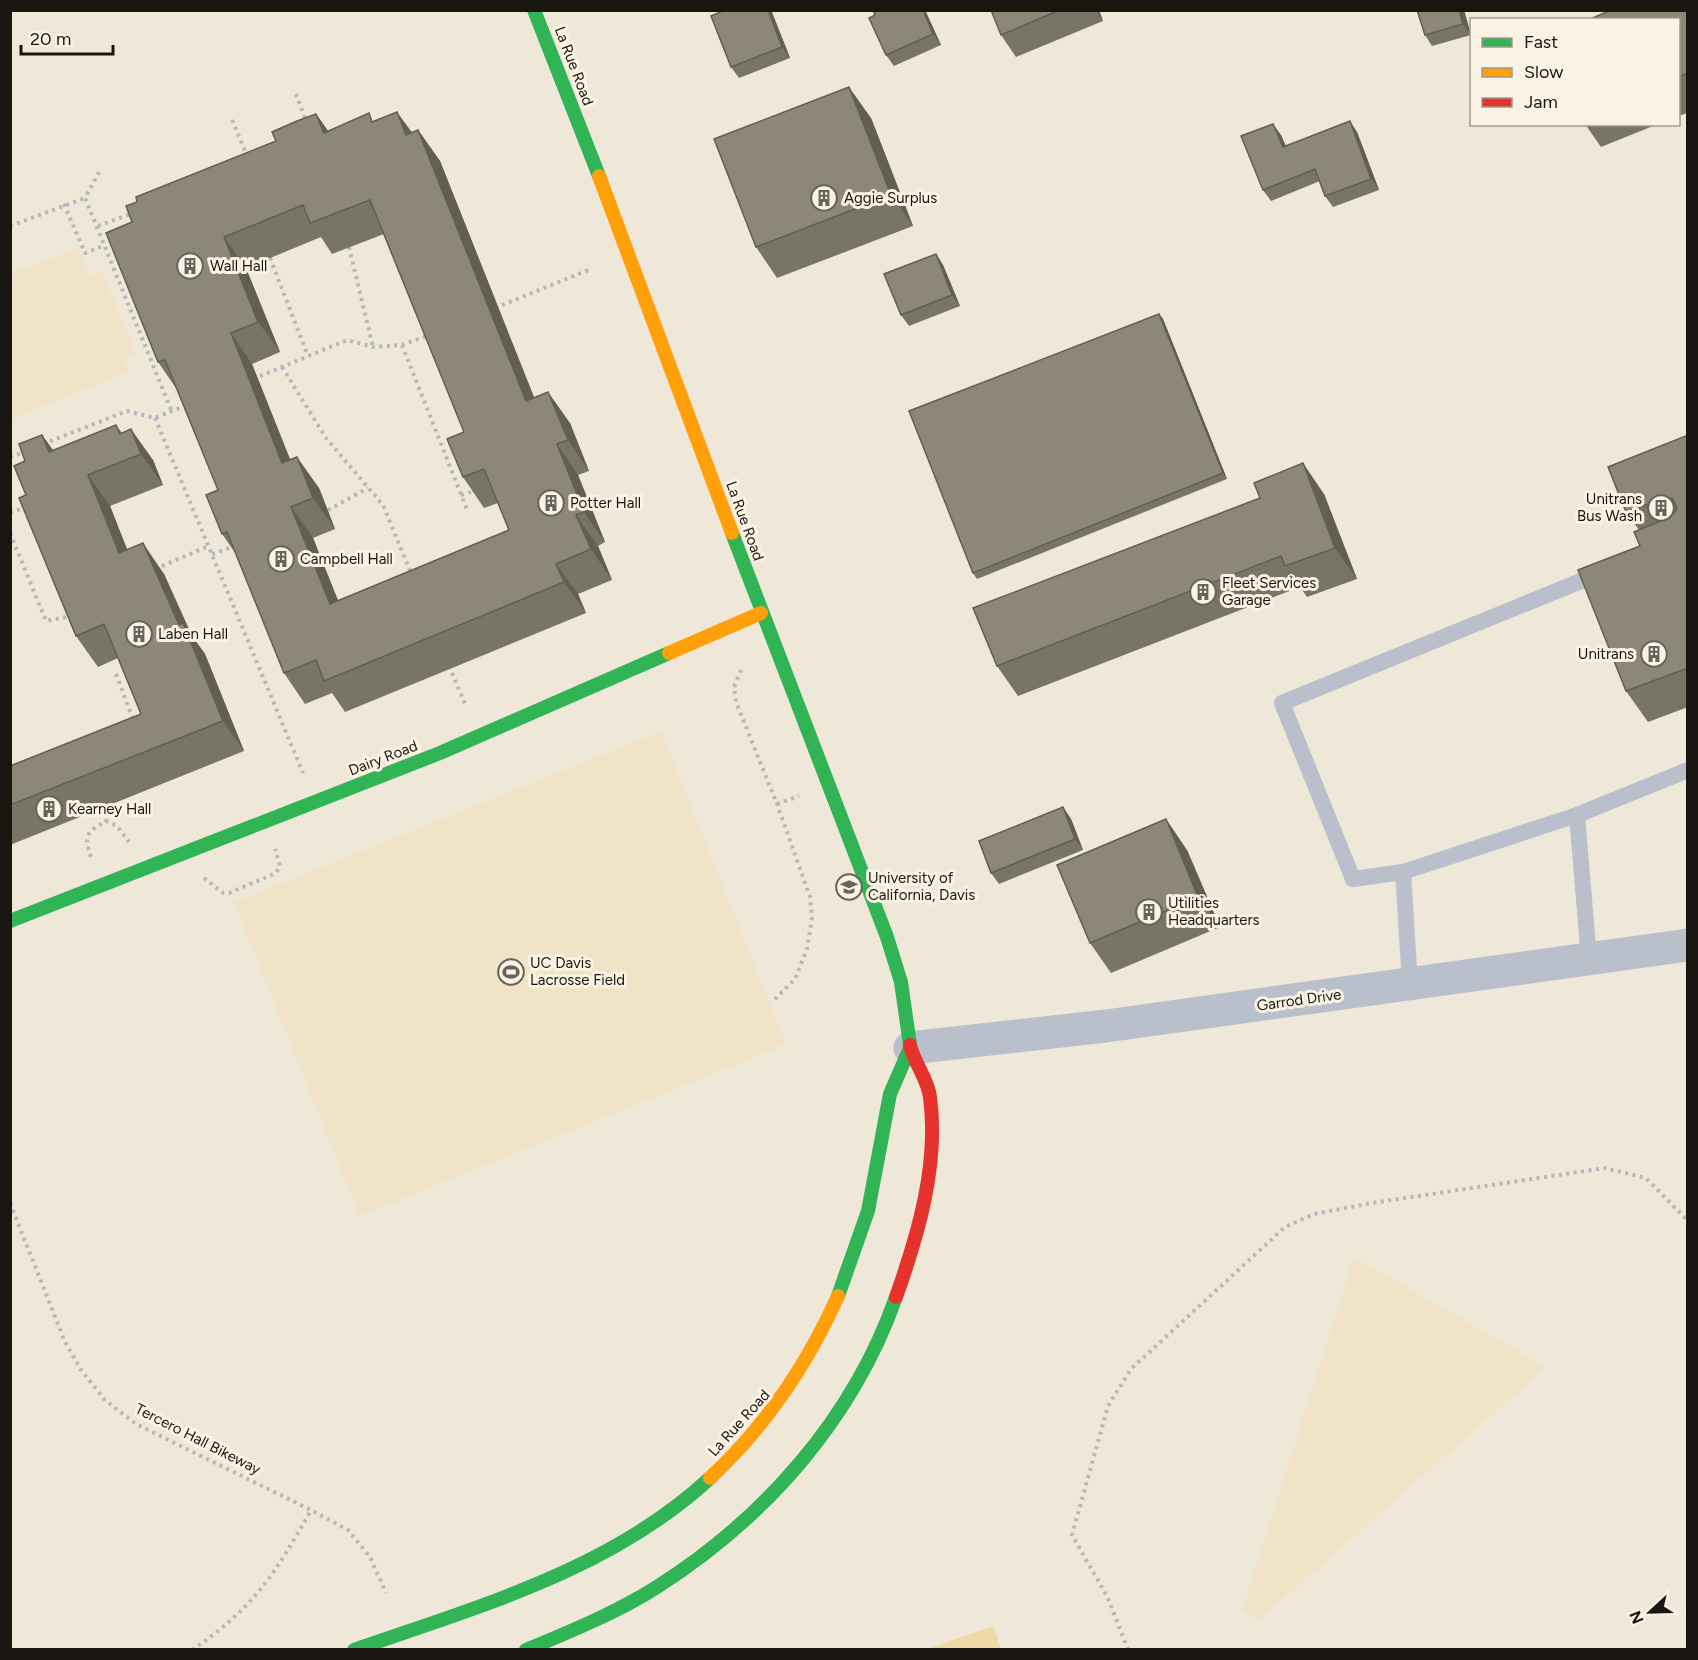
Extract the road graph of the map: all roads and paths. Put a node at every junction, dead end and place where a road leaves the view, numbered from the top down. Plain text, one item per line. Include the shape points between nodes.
1 (534, 10) edge
2 (296, 94) dead end
3 (232, 120) dead end
4 (308, 126) edge
5 (252, 167) edge
6 (99, 172) dead end
7 (85, 198) junction
8 (64, 204) junction
9 (139, 210) edge
10 (10, 226) edge
11 (98, 226) junction
12 (105, 245) junction
13 (349, 247) edge
14 (270, 258) edge
15 (591, 269) dead end
16 (492, 310) edge
17 (431, 334) edge
18 (402, 345) junction
19 (373, 347) junction
20 (308, 356) junction
21 (160, 364) edge
22 (154, 367) junction
23 (282, 367) junction
24 (249, 380) edge
25 (194, 403) edge
26 (172, 412) junction
27 (155, 418) junction
28 (10, 458) edge
29 (368, 488) junction
30 (477, 490) edge
31 (461, 495) junction
32 (29, 506) edge
33 (328, 510) dead end
34 (468, 512) edge
35 (10, 513) edge
36 (10, 533) edge
37 (236, 545) edge
38 (209, 546) junction
39 (212, 554) junction
40 (1622, 565) edge
41 (148, 572) edge
42 (415, 582) edge
43 (761, 613) junction
44 (78, 615) edge
45 (446, 659) edge
46 (741, 670) dead end
47 (116, 674) edge
48 (469, 712) dead end
49 (135, 724) edge
50 (1688, 771) edge
51 (305, 776) dead end
52 (96, 797) edge
53 (1577, 815) junction
54 (106, 821) junction
55 (130, 844) dead end
56 (275, 849) dead end
57 (91, 858) dead end
58 (1403, 872) junction
59 (204, 877) dead end
60 (10, 921) edge
61 (1688, 945) edge
62 (1589, 959) junction
63 (1410, 984) junction
64 (772, 1002) dead end
65 (910, 1047) junction
66 (10, 1203) edge
67 (1688, 1221) edge
68 (311, 1510) junction
69 (386, 1593) dead end
70 (192, 1650) edge
71 (354, 1650) edge
72 (526, 1650) edge
73 (1128, 1650) edge

1 - 43 street, La Rue Road via 641,284
2 - 4 path
3 - 5 path
6 - 7 path
7 - 8 path
7 - 11 path
8 - 10 path
8 - 12 path via 85,253
9 - 11 path
11 - 12 path
12 - 22 path
13 - 19 path
14 - 20 path
15 - 16 path
17 - 18 path
18 - 19 path
18 - 31 path
19 - 20 path via 347,340
20 - 23 path
21 - 22 path
22 - 26 path
23 - 24 path
23 - 29 path via 326,438
25 - 26 path
26 - 27 path
27 - 28 path via 127,411
27 - 38 path
29 - 33 path
29 - 42 path via 383,505
30 - 31 path
31 - 34 path
32 - 35 path
36 - 44 path via 46,621
37 - 39 path
38 - 39 path
38 - 41 path
39 - 51 path
40 - 58 lane via 1282,703 1353,879
43 - 60 street, Dairy Road via 440,753
43 - 65 street, La Rue Road via 887,937 902,987
45 - 48 path
46 - 64 path via 734,687 736,702 810,897 812,918 807,950 795,979
47 - 49 path
50 - 53 lane
52 - 54 path
53 - 58 lane
53 - 62 lane
54 - 55 path via 117,826
54 - 57 path via 90,830 85,842
56 - 59 path via 280,866 276,873 229,893 223,893
58 - 63 lane
61 - 62 street, Garrod Drive
62 - 63 street, Garrod Drive
63 - 65 street, Garrod Drive via 1106,1026
65 - 71 street, La Rue Road via 891,1093 864,1227 826,1328 789,1392 740,1451 644,1531 602,1555 544,1581
65 - 72 street, La Rue Road via 930,1095 931,1150 923,1211 902,1285 851,1396 811,1453 722,1543 674,1578 616,1612
66 - 68 path, Tercero Hall Bikeway via 65,1342 105,1400 136,1424
67 - 73 path via 1646,1178 1605,1168 1372,1203 1314,1214 1285,1227 1131,1369 1108,1407 1072,1535 1108,1598
68 - 69 path, Tercero Hall Bikeway via 348,1530 370,1557
68 - 70 path via 260,1592 225,1628

